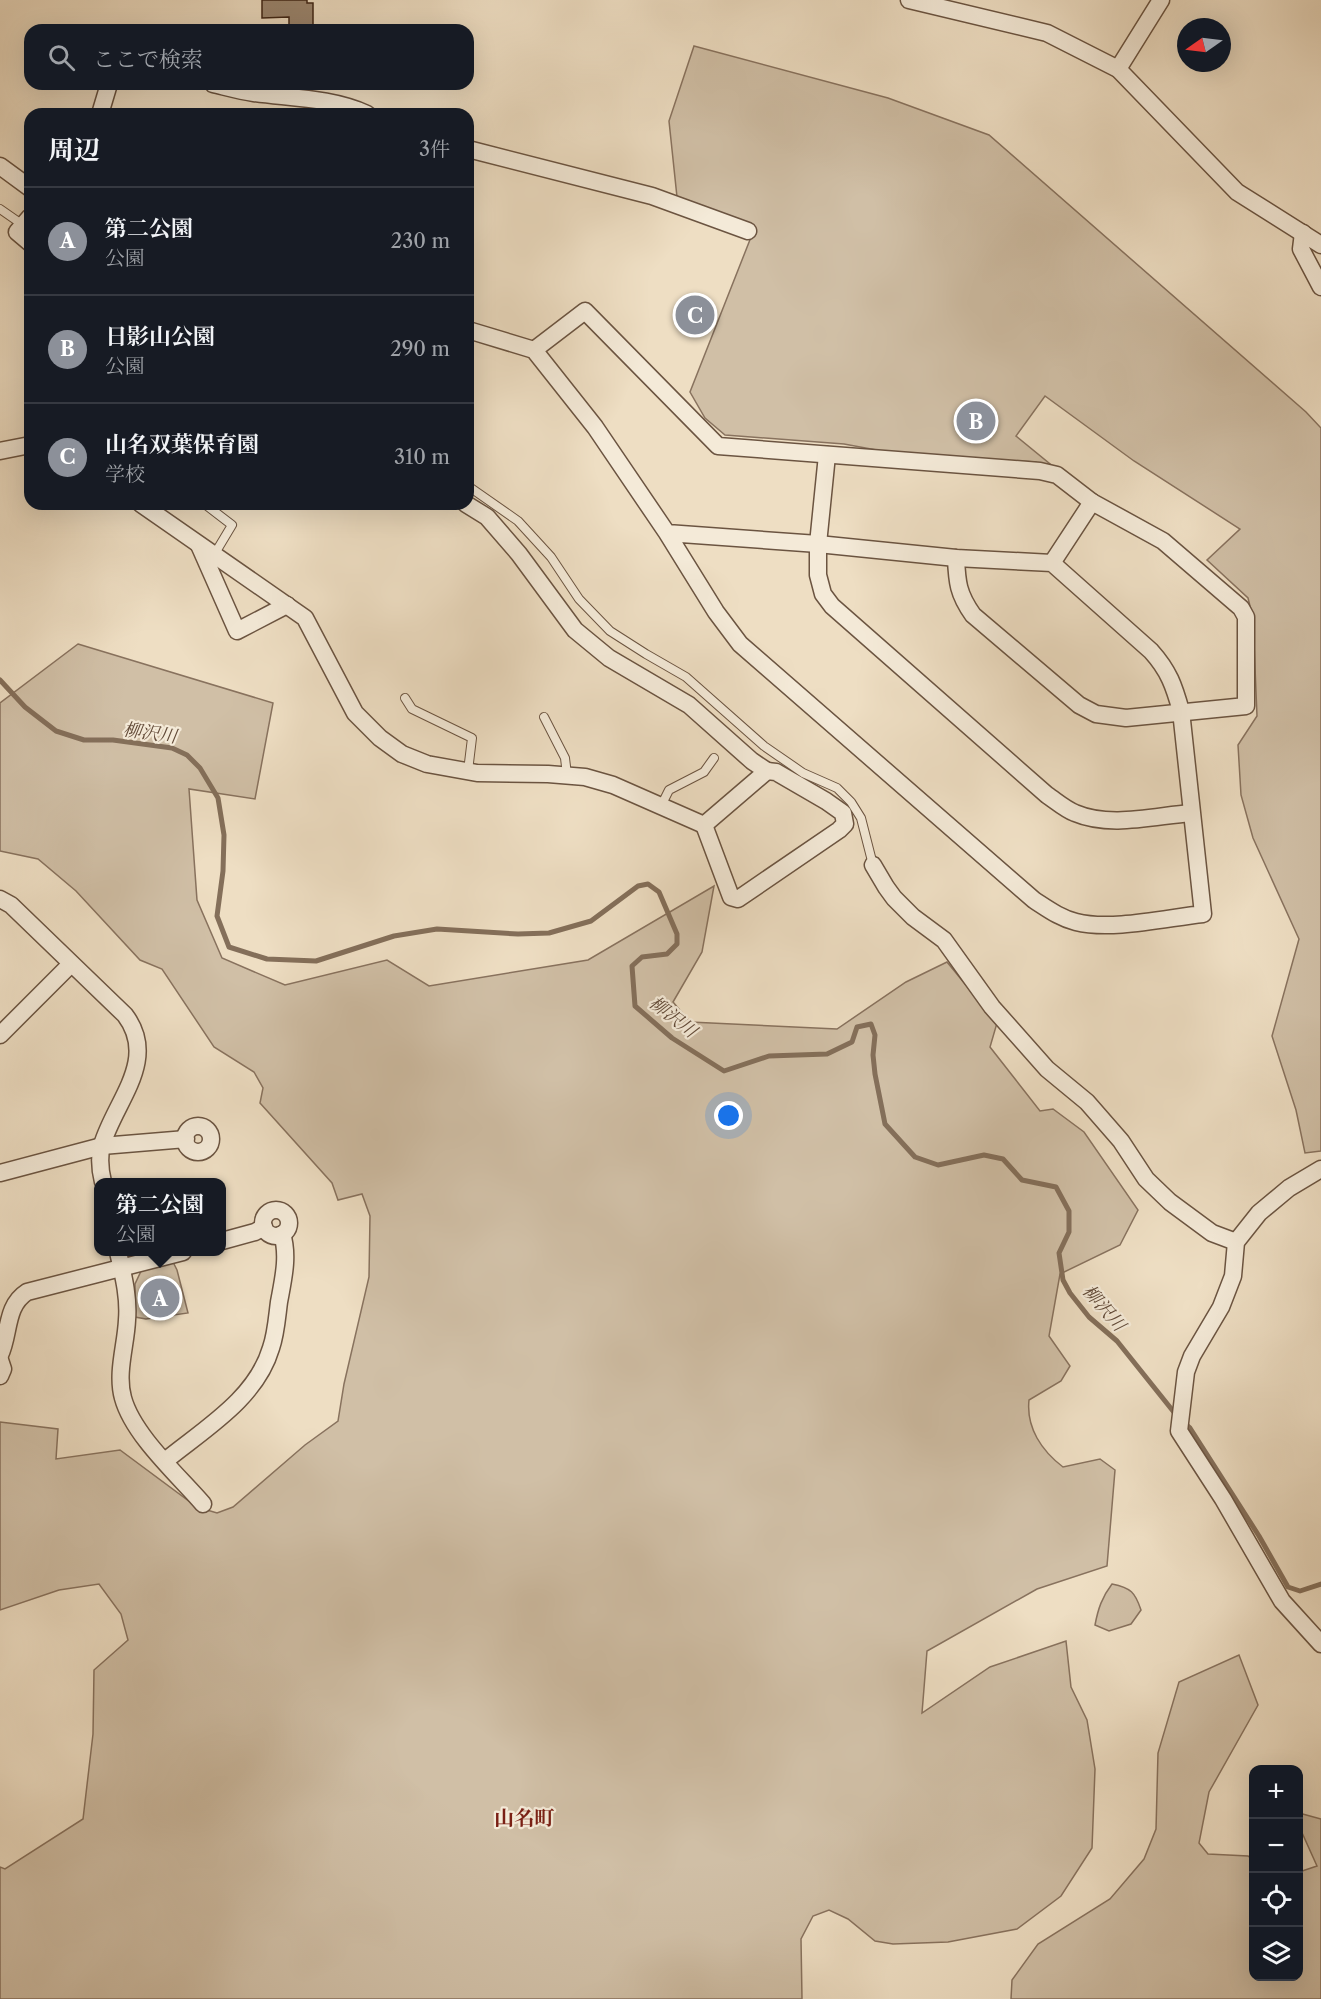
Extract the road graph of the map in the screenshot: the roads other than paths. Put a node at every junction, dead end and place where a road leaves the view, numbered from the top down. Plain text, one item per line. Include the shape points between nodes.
1 (909, 0) edge
2 (1161, 0) edge
3 (1118, 69) junction
4 (107, 90) edge
5 (241, 90) edge
6 (102, 108) edge
7 (355, 108) edge
8 (474, 151) edge
9 (0, 166) edge
10 (24, 184) edge
11 (0, 208) edge
12 (24, 220) edge
13 (24, 225) edge
14 (748, 231) dead end
15 (1303, 233) junction
16 (24, 238) edge
17 (1321, 245) edge
18 (1321, 287) edge
19 (474, 333) edge
20 (534, 350) junction
21 (24, 446) edge
22 (0, 451) edge
23 (827, 455) junction
24 (474, 490) edge
25 (1092, 502) junction
26 (474, 509) edge
27 (150, 510) edge
28 (212, 510) edge
29 (667, 533) junction
30 (199, 544) junction
31 (818, 544) junction
32 (214, 555) junction
33 (956, 558) junction
34 (1052, 563) junction
35 (287, 605) junction
36 (405, 698) dead end
37 (1181, 711) junction
38 (544, 717) dead end
39 (714, 758) dead end
40 (468, 771) junction
41 (767, 771) junction
42 (567, 776) junction
43 (661, 806) junction
44 (1191, 813) junction
45 (704, 825) junction
46 (873, 865) joint
47 (0, 899) edge
48 (71, 964) junction
49 (0, 1035) edge
50 (186, 1139) dead end
51 (102, 1146) junction
52 (1321, 1169) edge
53 (0, 1173) edge
54 (102, 1178) edge
55 (264, 1227) junction
56 (282, 1234) junction
57 (226, 1240) edge
58 (1236, 1242) junction
59 (144, 1256) edge
60 (120, 1259) edge
61 (0, 1355) edge
62 (0, 1360) edge
63 (0, 1376) edge
64 (165, 1461) junction
65 (203, 1504) dead end
66 (1321, 1644) edge

1 - 3 street via 1047,33
2 - 3 street
3 - 15 street via 1237,192
4 - 6 street
5 - 7 street
8 - 14 street via 652,196
9 - 10 street
11 - 12 lane
13 - 16 street via 18,232
15 - 17 street
15 - 18 street via 1300,249
19 - 20 street
20 - 23 street via 585,311 718,446
20 - 29 street via 595,427
21 - 22 street
23 - 25 street via 1040,471 1057,475
23 - 31 street
24 - 46 lane via 518,521 551,557 579,599 610,631 686,677 764,746 803,773 837,788 861,818
25 - 34 street
25 - 37 street via 1163,541 1241,608 1246,617 1246,706
26 - 41 street via 513,547 575,630 609,658 689,705
27 - 30 street
28 - 32 lane via 232,525
29 - 31 street
29 - 44 street via 740,644 1034,900 1055,914 1076,922 1104,925 1203,914
30 - 32 street
30 - 35 street via 237,631
31 - 33 street
31 - 44 street via 818,575 832,606 1063,806 1074,813 1109,821
32 - 35 street
33 - 34 street
33 - 37 street via 958,587 973,615 1079,705 1096,714 1126,718
34 - 37 street via 1165,666
35 - 40 street via 305,618 355,712 380,738 402,754 427,764
36 - 40 lane via 412,709 472,738
37 - 44 street
38 - 42 lane via 565,758
39 - 43 lane via 704,772 669,790
40 - 42 street
41 - 45 street
41 - 45 street via 776,772 826,801 843,813 845,824 738,899 731,897
42 - 43 street via 613,785
43 - 45 street
46 - 58 street via 894,898 944,940 992,1007 1047,1069 1087,1102 1121,1141 1146,1179 1212,1233
47 - 48 street
48 - 49 street
48 - 51 street via 125,1016 137,1037 138,1066
50 - 51 street
51 - 53 street
51 - 54 street
52 - 58 street via 1289,1188 1259,1213
55 - 56 street via 270,1234
55 - 56 street via 266,1215 273,1210 281,1211 289,1224
55 - 57 street
56 - 64 street via 286,1248 284,1279 271,1348 260,1376 244,1396
58 - 66 street via 1233,1276 1186,1372 1179,1429 1282,1601
59 - 60 street
60 - 61 street via 18,1298
60 - 64 street via 128,1307 122,1396 135,1425
62 - 63 street
64 - 65 street

